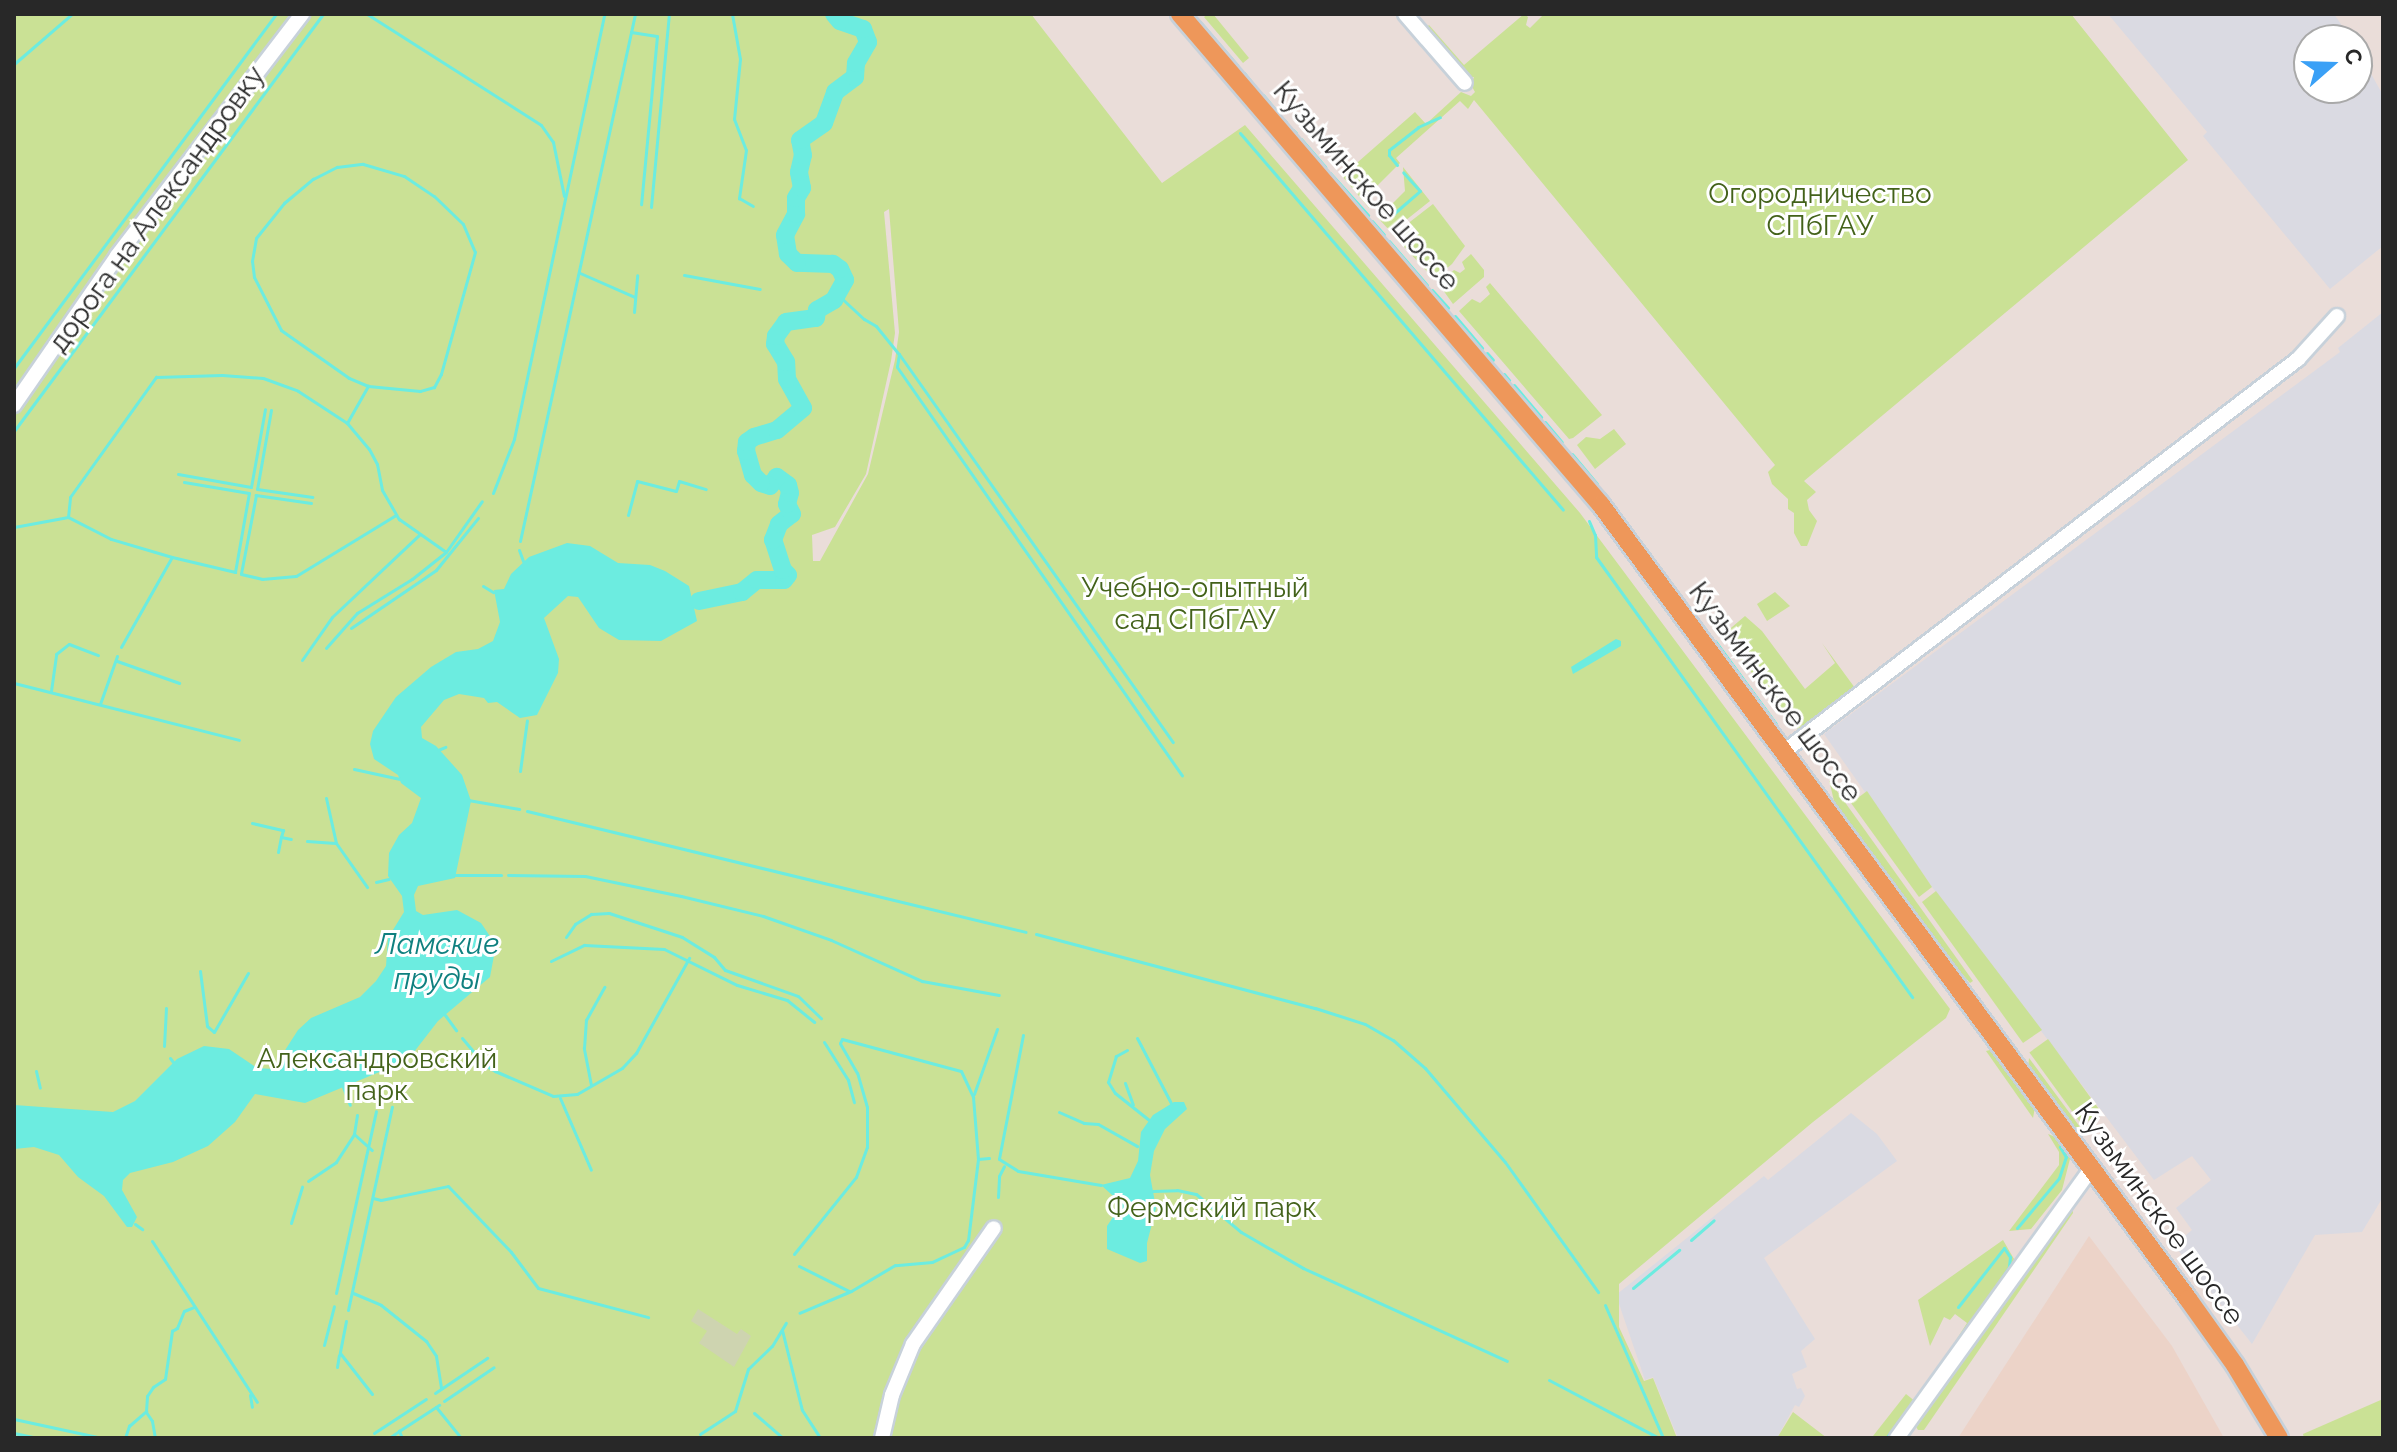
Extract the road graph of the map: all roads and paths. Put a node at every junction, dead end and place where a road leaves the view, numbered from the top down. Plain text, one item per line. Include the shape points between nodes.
1 (302, 14) edge
2 (1180, 14) edge
3 (1405, 14) edge
4 (1465, 83) dead end
5 (2337, 316) dead end
6 (14, 405) edge
7 (1785, 751) junction
8 (2091, 1169) junction
9 (994, 1228) dead end
10 (882, 1438) edge
11 (1897, 1438) edge
12 (2279, 1438) edge

1 - 6 street, дорога на Александровку via 117,256
2 - 7 main road, Кузьминское шоссе via 1576,474
3 - 4 street
5 - 7 street via 2298,359
7 - 8 main road, Кузьминское шоссе
8 - 11 street
8 - 12 main road, Кузьминское шоссе via 2235,1365
9 - 10 street via 913,1344

